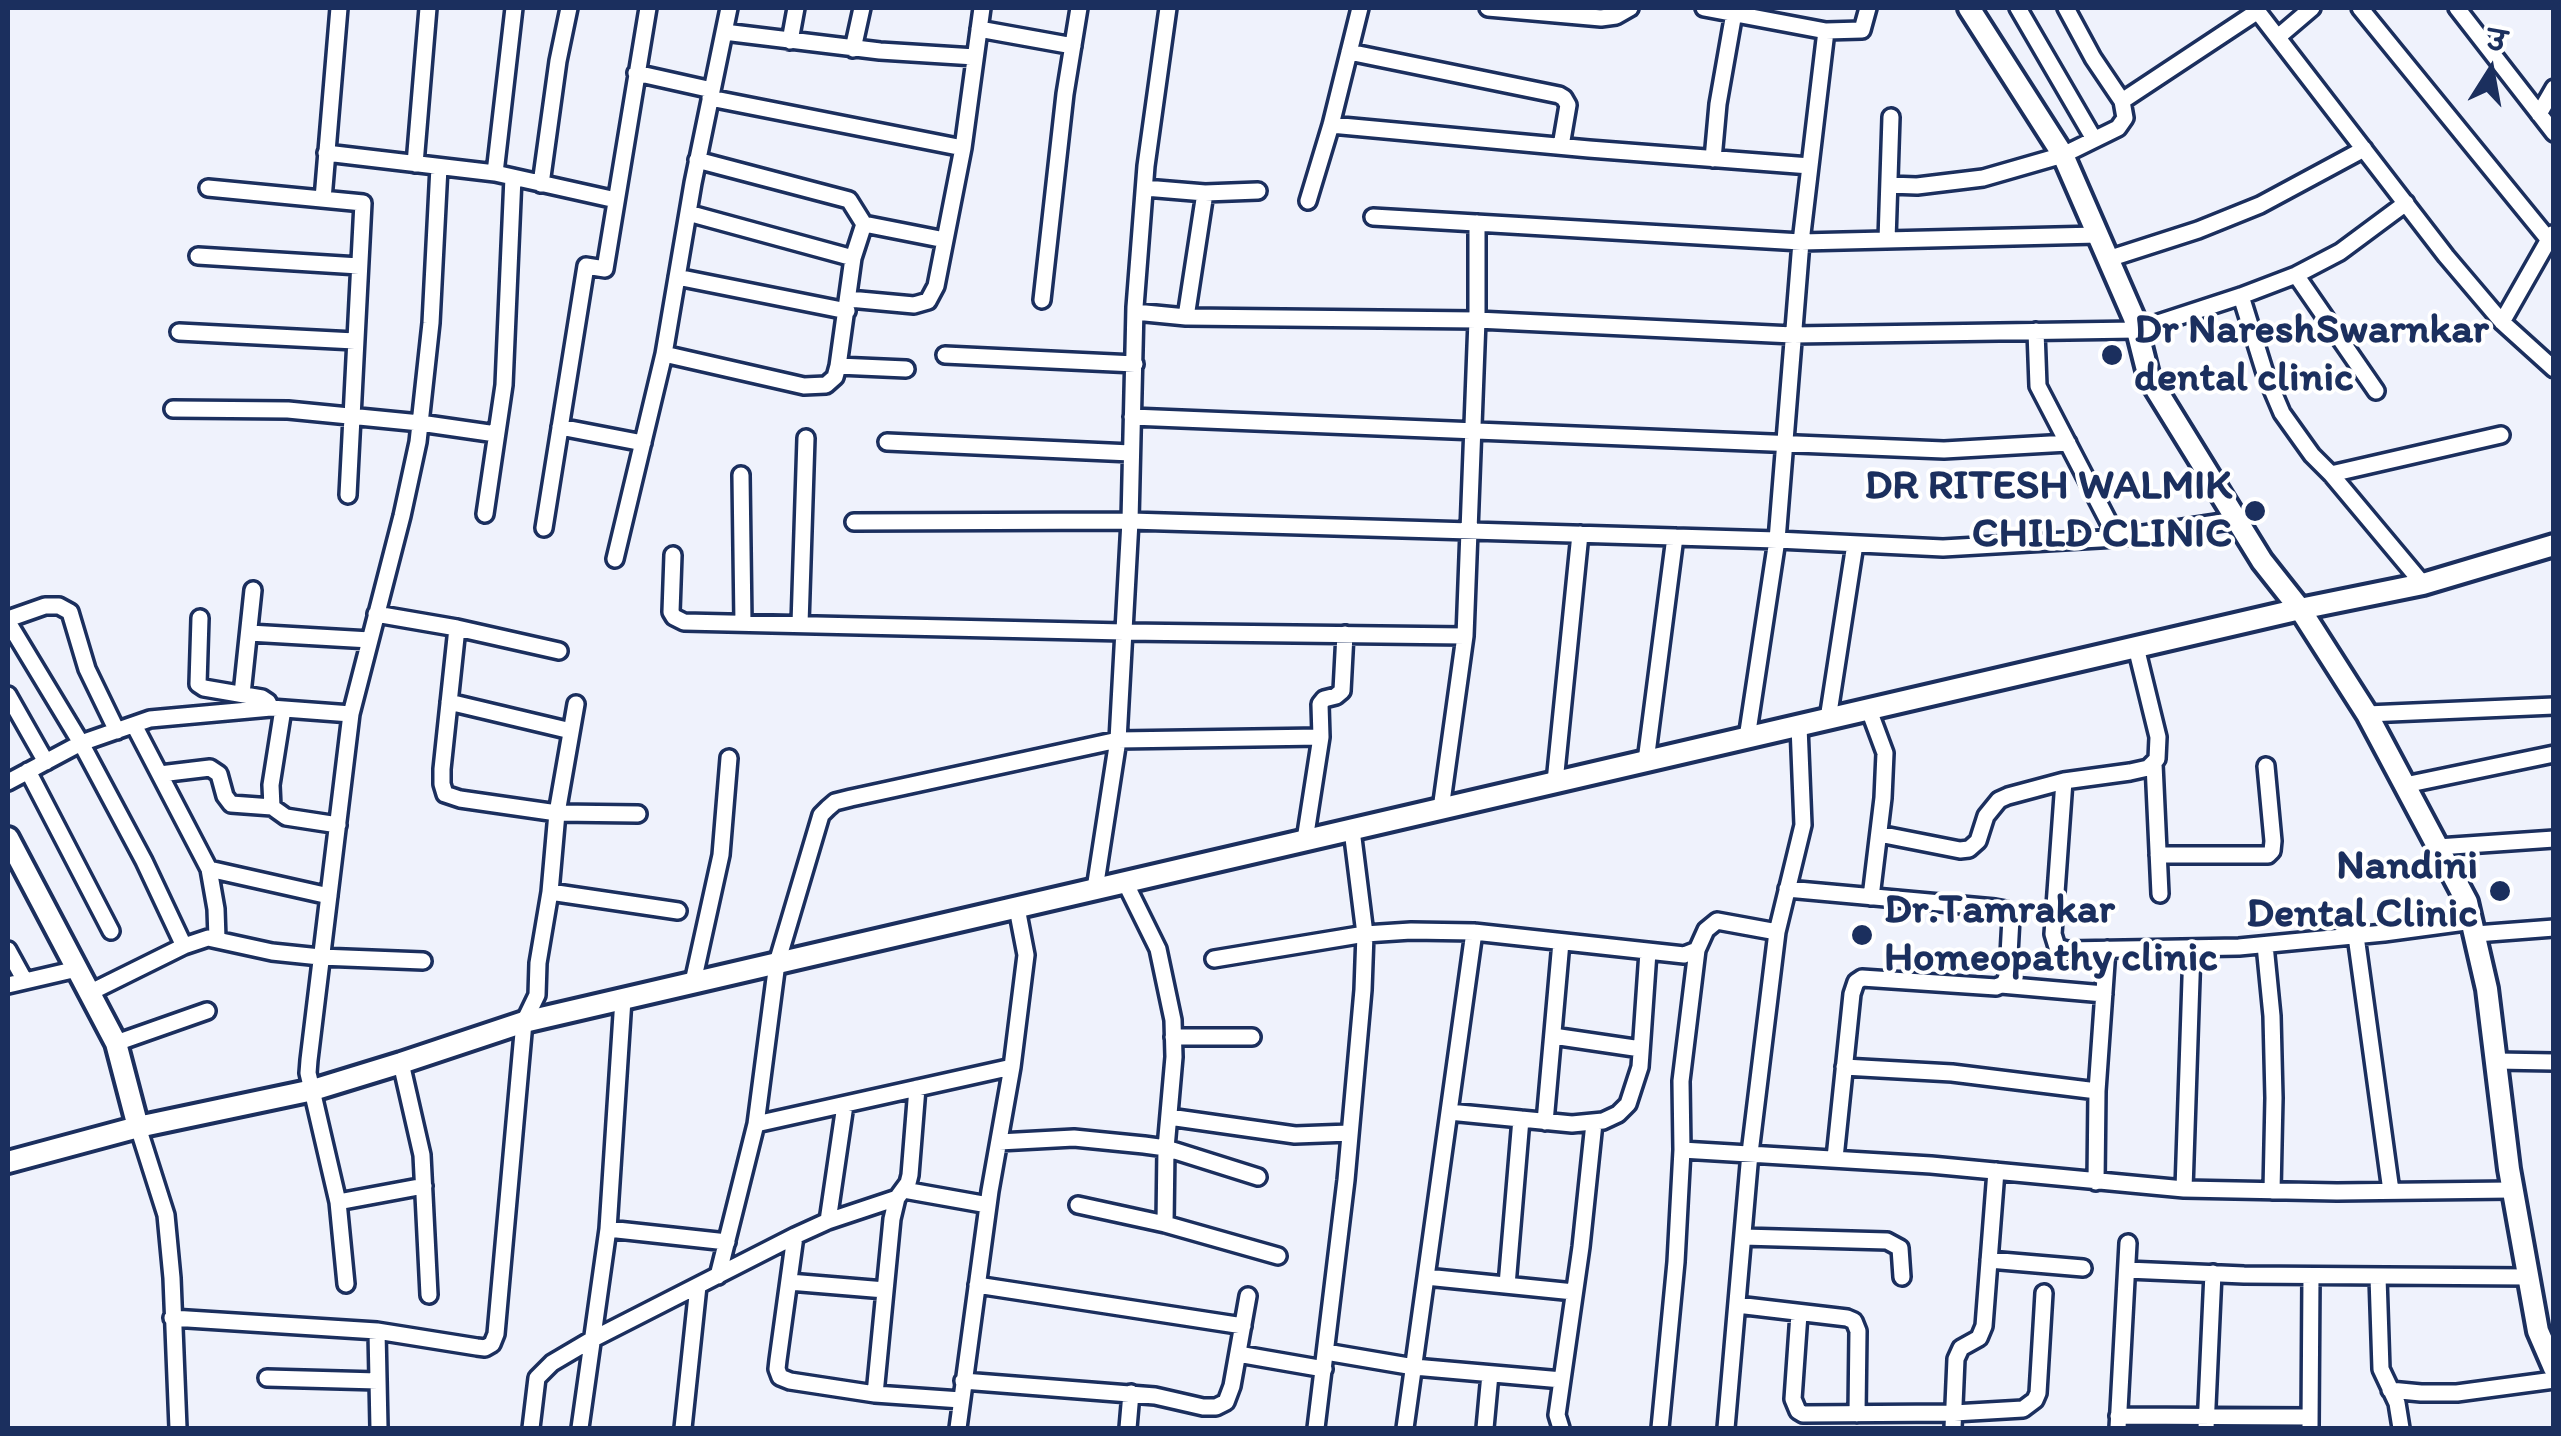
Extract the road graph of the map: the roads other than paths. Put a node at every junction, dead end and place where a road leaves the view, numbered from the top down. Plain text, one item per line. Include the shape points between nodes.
1 (339, 8) edge
2 (428, 8) edge
3 (514, 8) edge
4 (568, 8) edge
5 (648, 8) edge
6 (729, 8) edge
7 (796, 8) edge
8 (862, 8) edge
9 (982, 8) edge
10 (1079, 8) edge
11 (1168, 8) edge
12 (1350, 8) edge
13 (1360, 8) edge
14 (1488, 8) edge
15 (1630, 8) edge
16 (1868, 8) edge
17 (1969, 8) edge
18 (2018, 8) edge
19 (2066, 8) edge
20 (2312, 8) edge
21 (2360, 8) edge
22 (2457, 8) edge
23 (1515, 9) edge
24 (2257, 9) edge
25 (1718, 10) edge
26 (979, 29) junction
27 (1826, 31) junction
28 (724, 32) junction
29 (2278, 36) junction
30 (790, 42) junction
31 (1072, 46) junction
32 (853, 49) junction
33 (1349, 52) junction
34 (975, 56) junction
35 (636, 74) junction
36 (2554, 88) edge
37 (711, 94) junction
38 (2122, 100) junction
39 (2539, 114) junction
40 (1891, 117) dead end
41 (1331, 125) junction
42 (2554, 133) edge
43 (2094, 139) junction
44 (1564, 146) junction
45 (963, 148) junction
46 (2364, 150) junction
47 (326, 153) junction
48 (2063, 155) junction
49 (1713, 158) junction
50 (698, 160) junction
51 (415, 164) junction
52 (1810, 166) junction
53 (439, 167) junction
54 (494, 173) junction
55 (513, 178) junction
56 (542, 184) junction
57 (1889, 185) junction
58 (208, 188) dead end
59 (1145, 188) junction
60 (1258, 191) dead end
61 (1205, 193) junction
62 (322, 199) junction
63 (616, 200) junction
64 (1308, 201) dead end
65 (2406, 203) junction
66 (688, 213) junction
67 (1373, 217) dead end
68 (1477, 223) junction
69 (864, 224) junction
70 (2098, 235) junction
71 (2551, 236) edge
72 (946, 240) junction
73 (1887, 240) junction
74 (1801, 242) junction
75 (198, 256) dead end
76 (853, 258) junction
77 (2108, 260) junction
78 (359, 266) junction
79 (2296, 275) junction
80 (677, 277) junction
81 (2241, 296) junction
82 (1042, 300) dead end
83 (848, 305) junction
84 (1136, 305) junction
85 (1186, 312) junction
86 (1477, 320) junction
87 (2502, 322) junction
88 (2136, 330) junction
89 (2036, 331) junction
90 (178, 332) dead end
91 (1793, 334) junction
92 (355, 341) junction
93 (664, 354) junction
94 (945, 355) dead end
95 (1135, 364) junction
96 (838, 366) junction
97 (906, 368) dead end
98 (2554, 369) edge
99 (2376, 391) dead end
100 (173, 409) dead end
101 (351, 416) junction
102 (1132, 417) junction
103 (420, 423) junction
104 (560, 427) junction
105 (1473, 431) junction
106 (496, 434) junction
107 (2501, 435) dead end
108 (806, 438) dead end
109 (887, 442) dead end
110 (642, 443) junction
111 (1785, 444) junction
112 (2068, 444) junction
113 (1132, 452) junction
114 (2332, 474) junction
115 (740, 475) dead end
116 (348, 495) dead end
117 (484, 514) dead end
118 (2236, 520) junction
119 (1130, 521) junction
120 (854, 522) dead end
121 (544, 528) dead end
122 (1468, 530) junction
123 (1580, 534) junction
124 (1675, 537) junction
125 (2117, 538) junction
126 (1777, 540) junction
127 (1855, 544) junction
128 (2554, 545) edge
129 (672, 555) dead end
130 (615, 559) dead end
131 (2423, 584) junction
132 (254, 590) dead end
133 (2300, 610) junction
134 (376, 614) junction
135 (200, 618) dead end
136 (8, 620) edge
137 (743, 623) junction
138 (800, 624) junction
139 (457, 628) junction
140 (249, 632) junction
141 (1124, 632) junction
142 (1344, 634) junction
143 (1465, 636) junction
144 (370, 640) junction
145 (2136, 648) junction
146 (559, 651) dead end
147 (8, 694) edge
148 (242, 694) junction
149 (449, 702) junction
150 (576, 704) dead end
151 (2554, 706) edge
152 (277, 708) junction
153 (1869, 710) junction
154 (351, 714) junction
155 (2367, 714) junction
156 (1828, 719) junction
157 (134, 725) junction
158 (1800, 726) junction
159 (117, 731) junction
160 (572, 731) junction
161 (1321, 737) junction
162 (1747, 738) junction
163 (1118, 740) junction
164 (81, 743) junction
165 (2554, 754) edge
166 (729, 758) dead end
167 (1646, 761) junction
168 (46, 762) junction
169 (2154, 764) junction
170 (2266, 766) dead end
171 (28, 772) junction
172 (160, 774) junction
173 (8, 782) edge
174 (1555, 782) junction
175 (2064, 782) junction
176 (2405, 785) junction
177 (272, 808) junction
178 (1441, 809) junction
179 (557, 813) junction
180 (638, 814) dead end
181 (338, 824) junction
182 (1352, 830) junction
183 (1879, 834) junction
184 (8, 838) edge
185 (2554, 839) edge
186 (1305, 840) junction
187 (2438, 848) junction
188 (2158, 855) junction
189 (210, 869) junction
190 (1126, 882) junction
191 (1095, 889) junction
192 (1787, 889) junction
193 (550, 892) junction
194 (2160, 894) dead end
195 (329, 896) junction
196 (1872, 897) junction
197 (1017, 908) junction
198 (678, 911) dead end
199 (2474, 927) junction
200 (2554, 928) edge
201 (111, 931) dead end
202 (1474, 932) junction
203 (1777, 932) junction
204 (1365, 934) junction
205 (2356, 936) junction
206 (217, 939) junction
207 (1561, 942) junction
208 (2266, 945) junction
209 (184, 946) junction
210 (2107, 949) junction
211 (8, 950) edge
212 (1697, 950) junction
213 (2192, 950) junction
214 (1648, 952) junction
215 (320, 957) junction
216 (1214, 960) dead end
217 (423, 961) dead end
218 (777, 963) junction
219 (76, 969) junction
220 (24, 981) junction
221 (693, 982) junction
222 (8, 985) edge
223 (2001, 985) junction
224 (89, 993) junction
225 (2104, 994) junction
226 (623, 999) junction
227 (207, 1011) dead end
228 (524, 1022) junction
229 (1553, 1036) junction
230 (1174, 1037) junction
231 (1252, 1037) dead end
232 (116, 1043) junction
233 (1642, 1048) junction
234 (2496, 1061) junction
235 (2554, 1062) edge
236 (402, 1064) junction
237 (1012, 1066) junction
238 (1844, 1067) junction
239 (917, 1088) junction
240 (313, 1090) junction
241 (2097, 1091) junction
242 (845, 1105) junction
243 (1449, 1112) junction
244 (1169, 1117) junction
245 (1521, 1119) junction
246 (1545, 1122) junction
247 (1594, 1123) junction
248 (756, 1124) junction
249 (138, 1127) junction
250 (1350, 1134) junction
251 (998, 1142) junction
252 (1166, 1148) junction
253 (1682, 1150) junction
254 (1750, 1153) junction
255 (1834, 1158) junction
256 (8, 1162) edge
257 (1996, 1171) junction
258 (1258, 1177) dead end
259 (2096, 1182) junction
260 (424, 1186) junction
261 (2184, 1189) junction
262 (2272, 1190) junction
263 (2512, 1190) junction
264 (2391, 1191) junction
265 (900, 1194) junction
266 (338, 1202) junction
267 (988, 1205) junction
268 (1078, 1206) dead end
269 (828, 1221) junction
270 (1165, 1224) junction
271 (608, 1229) junction
272 (796, 1236) junction
273 (1743, 1237) junction
274 (727, 1242) junction
275 (2128, 1243) dead end
276 (1278, 1256) dead end
277 (1989, 1260) junction
278 (2083, 1268) dead end
279 (2127, 1270) junction
280 (2213, 1273) junction
281 (718, 1276) junction
282 (2311, 1276) junction
283 (1426, 1277) junction
284 (1902, 1277) dead end
285 (2378, 1277) junction
286 (2528, 1278) junction
287 (789, 1282) junction
288 (346, 1284) dead end
289 (977, 1285) junction
290 (1507, 1285) junction
291 (698, 1286) junction
292 (885, 1290) junction
293 (1574, 1292) junction
294 (2044, 1293) dead end
295 (429, 1295) dead end
296 (1248, 1296) dead end
297 (1737, 1306) junction
298 (1800, 1314) junction
299 (172, 1318) junction
300 (1243, 1326) junction
301 (377, 1332) junction
302 (591, 1340) junction
303 (1326, 1352) junction
304 (1238, 1354) junction
305 (1414, 1368) junction
306 (2554, 1368) edge
307 (1324, 1369) junction
308 (1490, 1374) junction
309 (267, 1378) dead end
310 (1562, 1380) junction
311 (2554, 1380) edge
312 (378, 1381) junction
313 (964, 1381) junction
314 (2390, 1390) junction
315 (1131, 1393) junction
316 (874, 1394) junction
317 (961, 1400) junction
318 (1857, 1414) junction
319 (1876, 1421) edge
320 (1954, 1421) edge
321 (1810, 1422) edge
322 (2118, 1422) edge
323 (2207, 1422) edge
324 (2310, 1423) edge
325 (178, 1428) edge
326 (379, 1428) edge
327 (531, 1428) edge
328 (580, 1428) edge
329 (683, 1428) edge
330 (958, 1428) edge
331 (1128, 1428) edge
332 (1316, 1428) edge
333 (1405, 1428) edge
334 (1485, 1428) edge
335 (1561, 1428) edge
336 (1660, 1428) edge
337 (1726, 1428) edge
338 (2400, 1428) edge

1 - 47 street
2 - 51 street
3 - 54 street
4 - 56 street
5 - 35 street
6 - 28 street
7 - 30 street
8 - 32 street
9 - 26 street
10 - 31 street
11 - 59 street
12 - 13 street
13 - 33 street
14 - 23 street
15 - 23 street via 1601,18
16 - 27 street via 1862,30
17 - 48 street
18 - 43 street
19 - 38 street
20 - 29 street
21 - 71 street
22 - 39 street
24 - 29 street
24 - 38 street
25 - 27 street
25 - 49 street
26 - 31 street
26 - 34 street
27 - 52 street
28 - 30 street
28 - 37 street
29 - 46 street
30 - 32 street
31 - 82 street
32 - 34 street
33 - 41 street
33 - 44 street via 1559,95 1568,105
34 - 45 street
35 - 37 street
35 - 63 street
36 - 39 street
37 - 45 street
37 - 50 street
38 - 43 street via 2123,123
39 - 42 street
40 - 57 street
41 - 44 street
41 - 64 street
43 - 48 street
44 - 49 street
45 - 72 street
46 - 65 street
46 - 77 street via 2260,205
47 - 51 street
47 - 62 street
48 - 57 street via 1983,178
48 - 70 street
49 - 52 street
50 - 66 street
50 - 69 street via 849,200
51 - 53 street
52 - 74 street
53 - 54 street
53 - 103 street
54 - 55 street
55 - 56 street
55 - 106 street
56 - 63 street
57 - 73 street
58 - 62 street
59 - 61 street
59 - 84 street
60 - 61 street
61 - 85 street
62 - 78 street via 362,202
63 - 104 street via 606,269 586,266
65 - 79 street
65 - 87 street
66 - 76 street
66 - 80 street
67 - 68 street
68 - 74 street
68 - 86 street
69 - 72 street
69 - 76 street
70 - 73 street
70 - 77 street
71 - 87 street
72 - 83 street via 928,301
73 - 74 street
74 - 91 street
75 - 78 street
76 - 83 street
77 - 88 street
78 - 92 street
79 - 81 street
79 - 99 street
80 - 83 street
80 - 93 street
81 - 88 street
81 - 114 street via 2282,414
83 - 96 street
84 - 85 street
84 - 95 street
85 - 86 street
86 - 91 street
86 - 105 street
87 - 98 street
88 - 89 street
88 - 118 street via 2149,378
89 - 91 street
89 - 112 street via 2038,386
90 - 92 street
91 - 111 street
92 - 101 street
93 - 96 street via 804,386 826,385
93 - 110 street
94 - 95 street
95 - 102 street
96 - 97 street
100 - 101 street
101 - 103 street
101 - 116 street
102 - 105 street
102 - 113 street
103 - 106 street
103 - 134 street
104 - 110 street
104 - 121 street
105 - 111 street
105 - 122 street
106 - 117 street
107 - 114 street
108 - 138 street
109 - 113 street
110 - 130 street
111 - 112 street via 1944,450
111 - 126 street
112 - 125 street
113 - 119 street
114 - 131 street
115 - 137 street
118 - 125 street
118 - 133 street
119 - 120 street
119 - 122 street
119 - 141 street
122 - 123 street
122 - 143 street
123 - 124 street
123 - 174 street
124 - 126 street
124 - 167 street
125 - 127 street via 1943,548
126 - 127 street
126 - 162 street
127 - 156 street
128 - 131 street
129 - 137 street via 674,617
131 - 133 street
132 - 140 street
133 - 145 street
133 - 155 street
134 - 139 street
134 - 144 street
135 - 148 street via 198,684
136 - 159 street via 45,606 70,612 87,669
136 - 164 street
137 - 138 street
138 - 141 street
139 - 146 street
139 - 149 street
140 - 144 street
140 - 148 street
141 - 142 street
141 - 163 street
142 - 143 street
142 - 161 street via 1344,686 1320,704
143 - 178 street
144 - 154 street
145 - 153 street
145 - 169 street via 2158,736
147 - 168 street
148 - 152 street
149 - 160 street
149 - 179 street via 446,794
150 - 160 street
151 - 155 street
152 - 154 street
152 - 157 street
152 - 177 street
153 - 156 street
153 - 183 street via 1885,753
154 - 181 street
155 - 176 street
156 - 158 street
157 - 159 street
157 - 172 street
158 - 162 street
158 - 192 street via 1803,825
159 - 164 street
160 - 179 street
161 - 163 street
161 - 186 street
162 - 167 street
163 - 191 street
163 - 218 street via 835,802 820,816
164 - 168 street
164 - 209 street
165 - 176 street
166 - 221 street via 720,855
167 - 174 street
168 - 171 street
169 - 175 street
169 - 188 street
170 - 188 street via 2273,841 2268,855
171 - 173 street
171 - 201 street
172 - 177 street via 210,768 220,774 230,804
172 - 189 street
174 - 178 street
175 - 183 street via 1999,800 1970,849
175 - 210 street via 2054,942 2068,950
176 - 187 street
177 - 181 street via 286,817
178 - 182 street
179 - 180 street
179 - 193 street
181 - 195 street
182 - 186 street
182 - 204 street
183 - 196 street
184 - 219 street
185 - 187 street
186 - 190 street
187 - 199 street
188 - 194 street
189 - 195 street
189 - 206 street
190 - 191 street
190 - 230 street via 1158,948
191 - 197 street
192 - 196 street
192 - 203 street
193 - 198 street
193 - 228 street via 537,994
195 - 215 street
196 - 223 street via 2006,910 2008,972
197 - 218 street
197 - 237 street via 1026,955
199 - 200 street
199 - 205 street
199 - 234 street
202 - 204 street
202 - 207 street
202 - 243 street
203 - 212 street via 1718,921
203 - 254 street
204 - 216 street
204 - 250 street
205 - 208 street
205 - 264 street
206 - 209 street
206 - 215 street
207 - 214 street
207 - 229 street
208 - 213 street
208 - 262 street
209 - 224 street
210 - 213 street
210 - 225 street
211 - 220 street
212 - 214 street
212 - 253 street via 1682,1081
213 - 261 street
214 - 233 street
215 - 217 street
215 - 240 street via 308,1073
218 - 221 street
218 - 248 street
219 - 220 street
219 - 224 street
220 - 222 street
221 - 226 street
223 - 225 street
223 - 238 street via 1862,978 1854,986
224 - 232 street
225 - 241 street
226 - 228 street
226 - 271 street
227 - 232 street
228 - 236 street
228 - 301 street via 494,1341 477,1348
229 - 233 street
229 - 246 street
230 - 231 street
230 - 244 street
232 - 249 street
233 - 247 street via 1628,1104
234 - 235 street
234 - 263 street
236 - 240 street
236 - 260 street
237 - 239 street
237 - 251 street
238 - 241 street
238 - 255 street
239 - 242 street
239 - 265 street via 910,1175
240 - 249 street
240 - 266 street
241 - 259 street
242 - 248 street
242 - 269 street
243 - 245 street
243 - 283 street
244 - 250 street via 1295,1136
244 - 252 street
245 - 246 street
245 - 290 street
246 - 247 street
247 - 293 street
248 - 274 street
249 - 256 street
249 - 299 street via 166,1215
250 - 303 street
251 - 252 street via 1074,1138
251 - 267 street
252 - 258 street
252 - 270 street
253 - 254 street
253 - 336 street
254 - 255 street
254 - 273 street
255 - 257 street
257 - 259 street
257 - 277 street
259 - 261 street
260 - 266 street
260 - 295 street
261 - 262 street
262 - 264 street
263 - 264 street
263 - 286 street
265 - 267 street
265 - 269 street
265 - 292 street
266 - 288 street
267 - 289 street
268 - 270 street
269 - 272 street
270 - 276 street
271 - 274 street
271 - 302 street
272 - 281 street
272 - 287 street
273 - 284 street via 1888,1241 1900,1248
273 - 297 street
274 - 281 street
275 - 279 street
277 - 278 street
277 - 320 street via 1982,1333 1956,1359
279 - 280 street
279 - 322 street
280 - 282 street
280 - 323 street
281 - 291 street
282 - 285 street
282 - 324 street
283 - 290 street
283 - 305 street
285 - 286 street
285 - 314 street via 2381,1369
286 - 306 street via 2538,1331
287 - 292 street
287 - 316 street via 780,1377
289 - 300 street
289 - 313 street
290 - 293 street
291 - 302 street
291 - 329 street
292 - 316 street
293 - 310 street
294 - 320 street via 2035,1400 2022,1409
296 - 300 street
297 - 298 street
297 - 337 street
298 - 318 street via 1857,1324
298 - 321 street via 1793,1398
299 - 301 street
299 - 325 street
300 - 304 street
301 - 312 street
302 - 327 street via 541,1372
302 - 328 street
303 - 305 street
303 - 307 street
304 - 307 street
304 - 315 street via 1221,1405
305 - 308 street
305 - 333 street
307 - 332 street
308 - 310 street
308 - 334 street
309 - 312 street
310 - 335 street
311 - 314 street via 2457,1393
312 - 326 street
313 - 315 street
313 - 317 street
314 - 338 street
315 - 331 street
316 - 317 street
317 - 330 street
318 - 319 street
318 - 321 street
319 - 320 street
322 - 323 street
323 - 324 street

